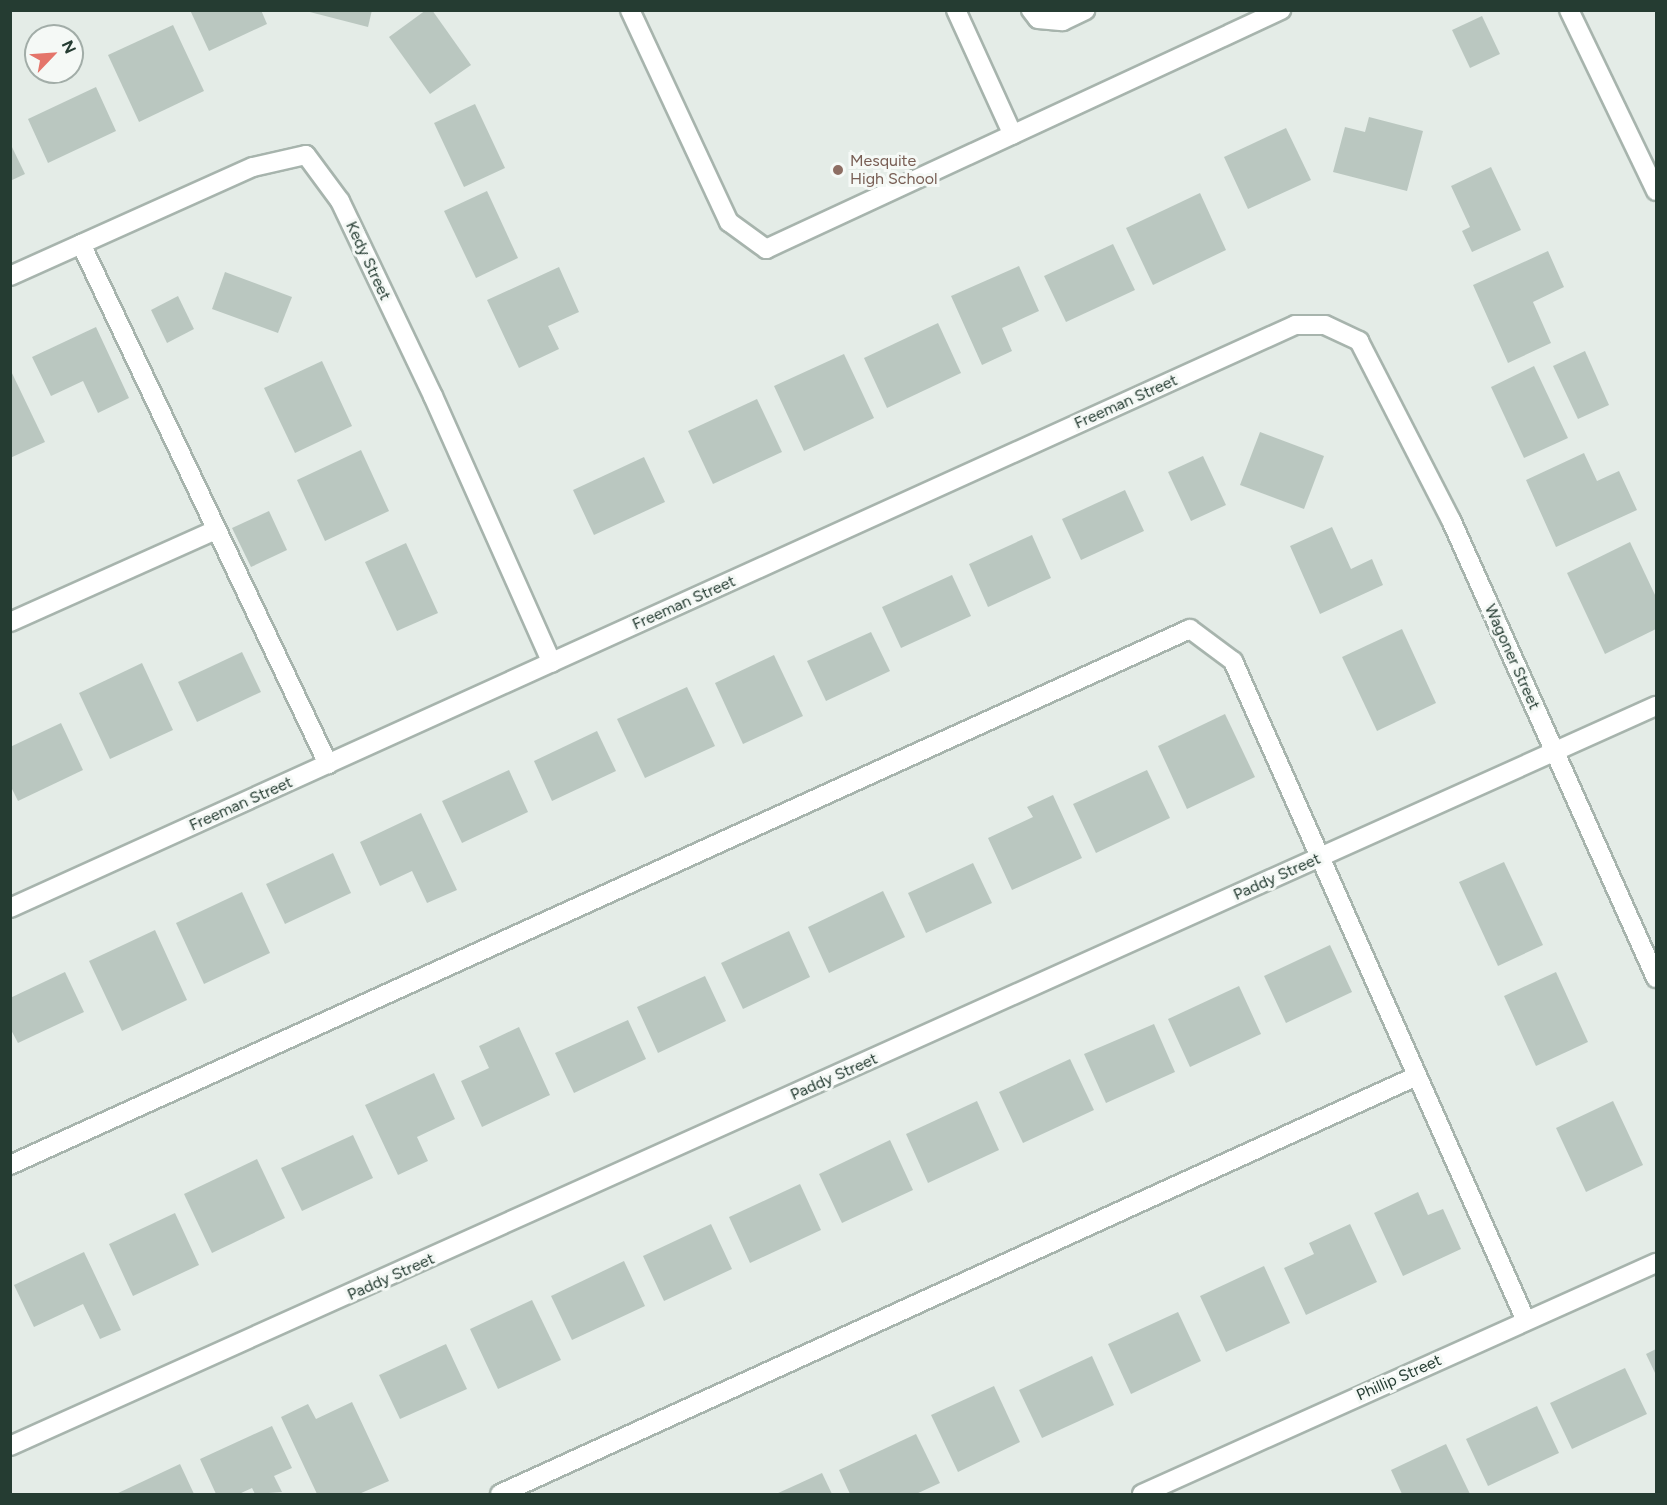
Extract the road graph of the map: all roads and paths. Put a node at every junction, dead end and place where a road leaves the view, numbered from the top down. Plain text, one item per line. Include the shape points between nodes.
1 (630, 10) edge
2 (956, 10) edge
3 (1031, 10) edge
4 (1086, 10) edge
5 (1281, 10) edge
6 (1569, 10) edge
7 (1013, 135) junction
8 (1656, 191) edge
9 (81, 244) junction
10 (10, 276) edge
11 (1359, 341) joint
12 (216, 530) junction
13 (10, 622) edge
14 (552, 663) junction
15 (1656, 706) edge
16 (1554, 752) junction
17 (328, 765) junction
18 (1320, 858) junction
19 (10, 908) edge
20 (1656, 978) edge
21 (1418, 1076) junction
22 (10, 1165) edge
23 (1656, 1263) edge
24 (1527, 1321) junction
25 (10, 1446) edge
26 (500, 1494) edge
27 (1142, 1494) edge

1 - 7 street via 729,222 766,249
2 - 7 street
3 - 4 street via 1038,19 1063,21
5 - 7 street
6 - 8 street
9 - 10 street, Kedy Street
9 - 12 street
9 - 14 street, Kedy Street via 253,168 306,155 340,201 433,396
11 - 14 street, Freeman Street via 1325,325 1296,325
11 - 16 street, Wagoner Street via 1451,520
12 - 13 street
12 - 17 street
14 - 17 street, Freeman Street
15 - 16 street, Paddy Street
16 - 18 street, Paddy Street
16 - 20 street, Wagoner Street
17 - 19 street, Freeman Street
18 - 21 street
18 - 22 street via 1233,661 1190,629
18 - 25 street, Paddy Street
21 - 24 street
21 - 26 street
23 - 24 street, Phillip Street
24 - 27 street, Phillip Street

